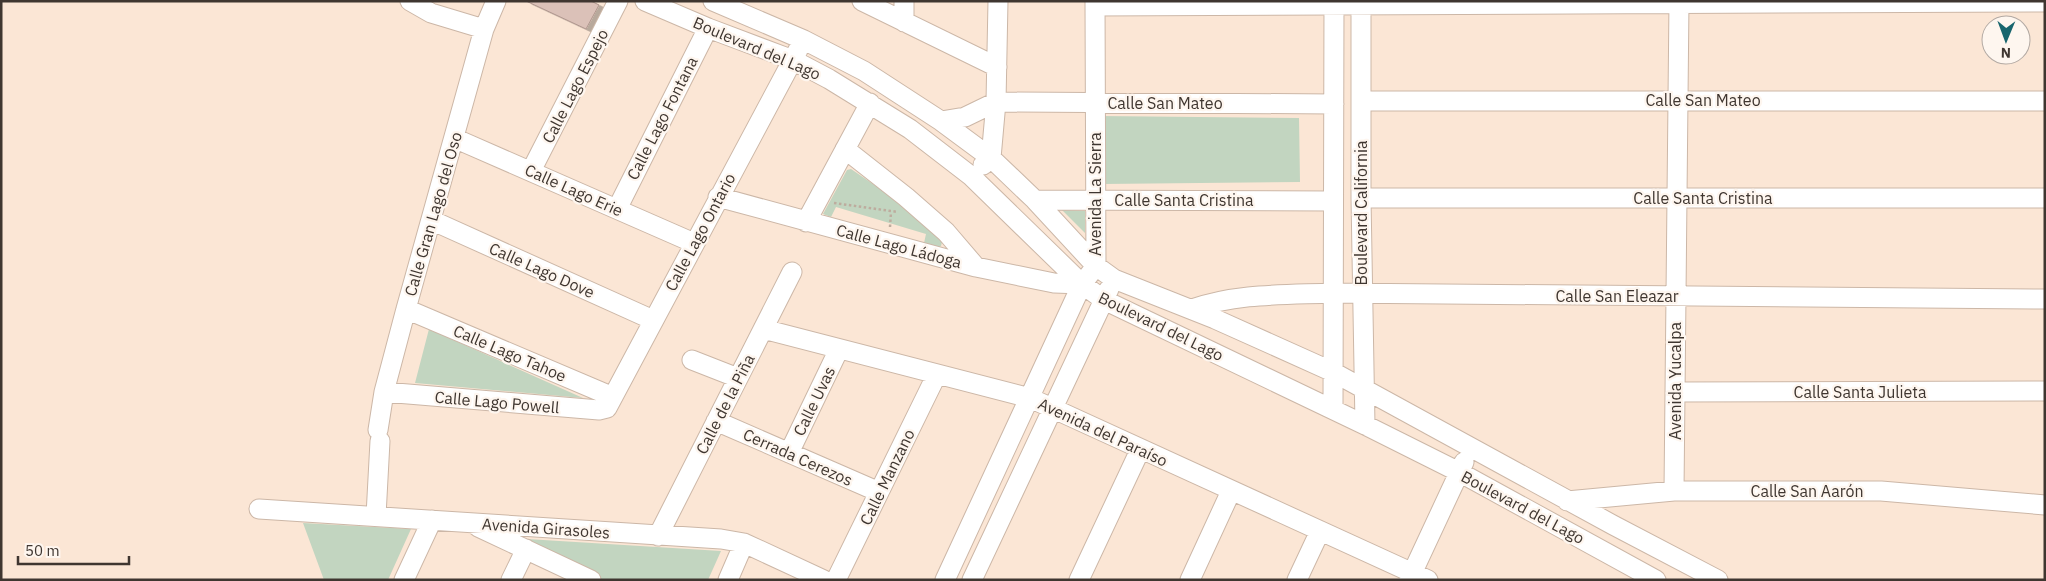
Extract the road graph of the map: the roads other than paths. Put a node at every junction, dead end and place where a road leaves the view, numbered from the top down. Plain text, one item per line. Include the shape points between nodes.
1 (410, 1) edge
2 (496, 1) edge
3 (618, 1) edge
4 (645, 1) edge
5 (713, 1) edge
6 (862, 1) edge
7 (904, 1) edge
8 (998, 1) edge
9 (1776, 2) edge
10 (1875, 2) edge
11 (1974, 2) edge
12 (2045, 2) edge
13 (1334, 3) edge
14 (1361, 3) edge
15 (1679, 3) edge
16 (1095, 4) edge
17 (741, 6) edge
18 (433, 7) edge
19 (904, 22) junction
20 (708, 28) junction
21 (484, 29) junction
22 (804, 40) junction
23 (793, 60) junction
24 (998, 67) junction
25 (1678, 100) junction
26 (2045, 100) edge
27 (1361, 101) junction
28 (996, 102) junction
29 (1095, 103) junction
30 (870, 104) junction
31 (1334, 104) junction
32 (941, 121) junction
33 (454, 138) junction
34 (845, 149) junction
35 (991, 158) junction
36 (531, 171) junction
37 (971, 176) junction
38 (718, 197) junction
39 (1677, 197) junction
40 (1361, 198) junction
41 (2045, 198) edge
42 (1035, 200) junction
43 (1096, 200) junction
44 (1333, 201) junction
45 (617, 209) junction
46 (430, 220) junction
47 (806, 222) junction
48 (694, 243) junction
49 (1096, 266) junction
50 (976, 267) junction
51 (792, 272) dead end
52 (1114, 279) junction
53 (1082, 284) junction
54 (1333, 293) junction
55 (1362, 294) junction
56 (1676, 296) junction
57 (2045, 299) edge
58 (1104, 300) junction
59 (406, 309) junction
60 (1192, 309) junction
61 (653, 320) junction
62 (763, 329) junction
63 (839, 349) junction
64 (692, 360) dead end
65 (1333, 372) junction
66 (937, 374) junction
67 (738, 378) junction
68 (1365, 390) junction
69 (384, 392) junction
70 (1675, 392) junction
71 (2045, 392) edge
72 (1030, 398) junction
73 (611, 401) junction
74 (1332, 409) junction
75 (1053, 410) junction
76 (716, 421) junction
77 (1365, 424) junction
78 (1471, 447) junction
79 (1140, 450) junction
80 (789, 452) junction
81 (1459, 472) junction
82 (1231, 491) junction
83 (1674, 491) junction
84 (879, 492) junction
85 (1568, 500) junction
86 (2045, 505) edge
87 (259, 509) dead end
88 (376, 516) junction
89 (432, 520) junction
90 (1547, 520) junction
91 (468, 522) junction
92 (1320, 531) junction
93 (658, 536) junction
94 (744, 543) junction
95 (526, 549) junction
96 (1416, 578) edge
97 (404, 580) edge
98 (511, 580) edge
99 (591, 580) edge
100 (728, 580) edge
101 (824, 580) edge
102 (836, 580) edge
103 (945, 580) edge
104 (972, 580) edge
105 (1080, 580) edge
106 (1190, 580) edge
107 (1297, 580) edge
108 (1656, 580) edge
109 (1718, 580) edge

1 - 18 street
2 - 21 street, Calle Gran Lago del Oso
3 - 36 street, Calle Lago Espejo
4 - 20 street, Boulevard del Lago
5 - 17 street, Boulevard del Lago
6 - 19 street
7 - 19 street
8 - 24 street
9 - 10 street
9 - 15 street
10 - 11 street
11 - 12 street
13 - 14 street
13 - 16 street
13 - 31 street, Boulevard California
14 - 15 street
14 - 27 street, Boulevard California
15 - 25 street, Avenida Yucalpa
16 - 29 street, Avenida La Sierra
17 - 22 street, Boulevard del Lago
18 - 21 street
19 - 24 street
20 - 23 street, Boulevard del Lago
20 - 45 street, Calle Lago Fontana
21 - 33 street, Calle Gran Lago del Oso
22 - 23 street, Calle Lago Ontario
22 - 32 street, Boulevard del Lago via 864,71
23 - 30 street, Boulevard del Lago
23 - 38 street, Calle Lago Ontario
24 - 28 street
25 - 26 street, Calle San Mateo
25 - 27 street, Calle San Mateo
25 - 39 street, Avenida Yucalpa
27 - 40 street, Boulevard California
28 - 29 street, Calle San Mateo
28 - 32 street via 965,117
28 - 35 street
29 - 31 street, Calle San Mateo
29 - 43 street, Avenida La Sierra
30 - 34 street
30 - 37 street, Boulevard del Lago via 910,129
31 - 44 street, Boulevard California
32 - 35 street, Boulevard del Lago
33 - 36 street, Calle Lago Erie
33 - 46 street, Calle Gran Lago del Oso
34 - 47 street
34 - 50 street via 946,232
35 - 37 street
35 - 42 street, Boulevard del Lago
36 - 45 street, Calle Lago Erie
37 - 53 street, Boulevard del Lago
38 - 47 street, Calle Lago Ládoga
38 - 48 street, Calle Lago Ontario
39 - 40 street, Calle Santa Cristina
39 - 41 street, Calle Santa Cristina
39 - 56 street, Avenida Yucalpa
40 - 55 street, Boulevard California
42 - 43 street, Calle Santa Cristina
42 - 49 street, Boulevard del Lago
43 - 44 street, Calle Santa Cristina
43 - 49 street, Avenida La Sierra
44 - 54 street, Boulevard California
45 - 48 street, Calle Lago Erie
46 - 59 street, Calle Gran Lago del Oso
46 - 61 street, Calle Lago Dove
47 - 50 street, Calle Lago Ládoga
48 - 61 street, Calle Lago Ontario
49 - 52 street, Boulevard del Lago
49 - 53 street
50 - 53 street, Calle Lago Ládoga via 1054,283
51 - 62 street, Calle de la Piña
52 - 58 street
52 - 60 street, Boulevard del Lago
53 - 58 street, Boulevard del Lago
53 - 72 street
54 - 55 street, Calle San Eleazar
54 - 60 street, Calle San Eleazar via 1231,298
54 - 65 street, Boulevard California
55 - 56 street, Calle San Eleazar
55 - 68 street, Boulevard California
56 - 57 street, Calle San Eleazar
56 - 70 street, Avenida Yucalpa
58 - 74 street, Boulevard del Lago
58 - 75 street
59 - 69 street, Calle Gran Lago del Oso
59 - 73 street, Calle Lago Tahoe
60 - 65 street, Boulevard del Lago
61 - 73 street, Calle Lago Ontario
62 - 63 street, Avenida del Paraíso
62 - 67 street, Calle de la Piña
63 - 66 street, Avenida del Paraíso
63 - 80 street, Calle Uvas
64 - 67 street
65 - 68 street, Boulevard del Lago
65 - 74 street, Boulevard California
66 - 72 street, Avenida del Paraíso
66 - 84 street, Calle Manzano
67 - 76 street, Calle de la Piña
68 - 77 street, Boulevard California
68 - 78 street, Boulevard del Lago
69 - 73 street, Calle Lago Powell via 599,410
69 - 88 street, Calle Gran Lago del Oso
70 - 71 street, Calle Santa Julieta
70 - 83 street, Avenida Yucalpa
72 - 75 street, Avenida del Paraíso
72 - 103 street
74 - 77 street, Boulevard del Lago
75 - 79 street, Avenida del Paraíso
75 - 104 street
76 - 80 street, Cerrada Cerezos
76 - 93 street, Calle de la Piña
77 - 81 street, Boulevard del Lago
78 - 81 street
78 - 85 street, Boulevard del Lago
79 - 82 street, Avenida del Paraíso
79 - 105 street
80 - 84 street, Cerrada Cerezos
81 - 90 street, Boulevard del Lago
81 - 96 street
82 - 92 street, Avenida del Paraíso
82 - 106 street
83 - 85 street, Calle San Aarón
83 - 86 street, Calle San Aarón via 1881,490
84 - 102 street, Calle Manzano
85 - 90 street
85 - 109 street, Boulevard del Lago
87 - 88 street, Avenida Girasoles
88 - 89 street, Avenida Girasoles
89 - 91 street, Avenida Girasoles
89 - 97 street
90 - 108 street, Boulevard del Lago
91 - 93 street, Avenida Girasoles
91 - 95 street
92 - 96 street, Avenida del Paraíso
92 - 107 street
93 - 94 street, Avenida Girasoles
94 - 100 street
94 - 101 street, Avenida Girasoles
95 - 98 street
95 - 99 street

